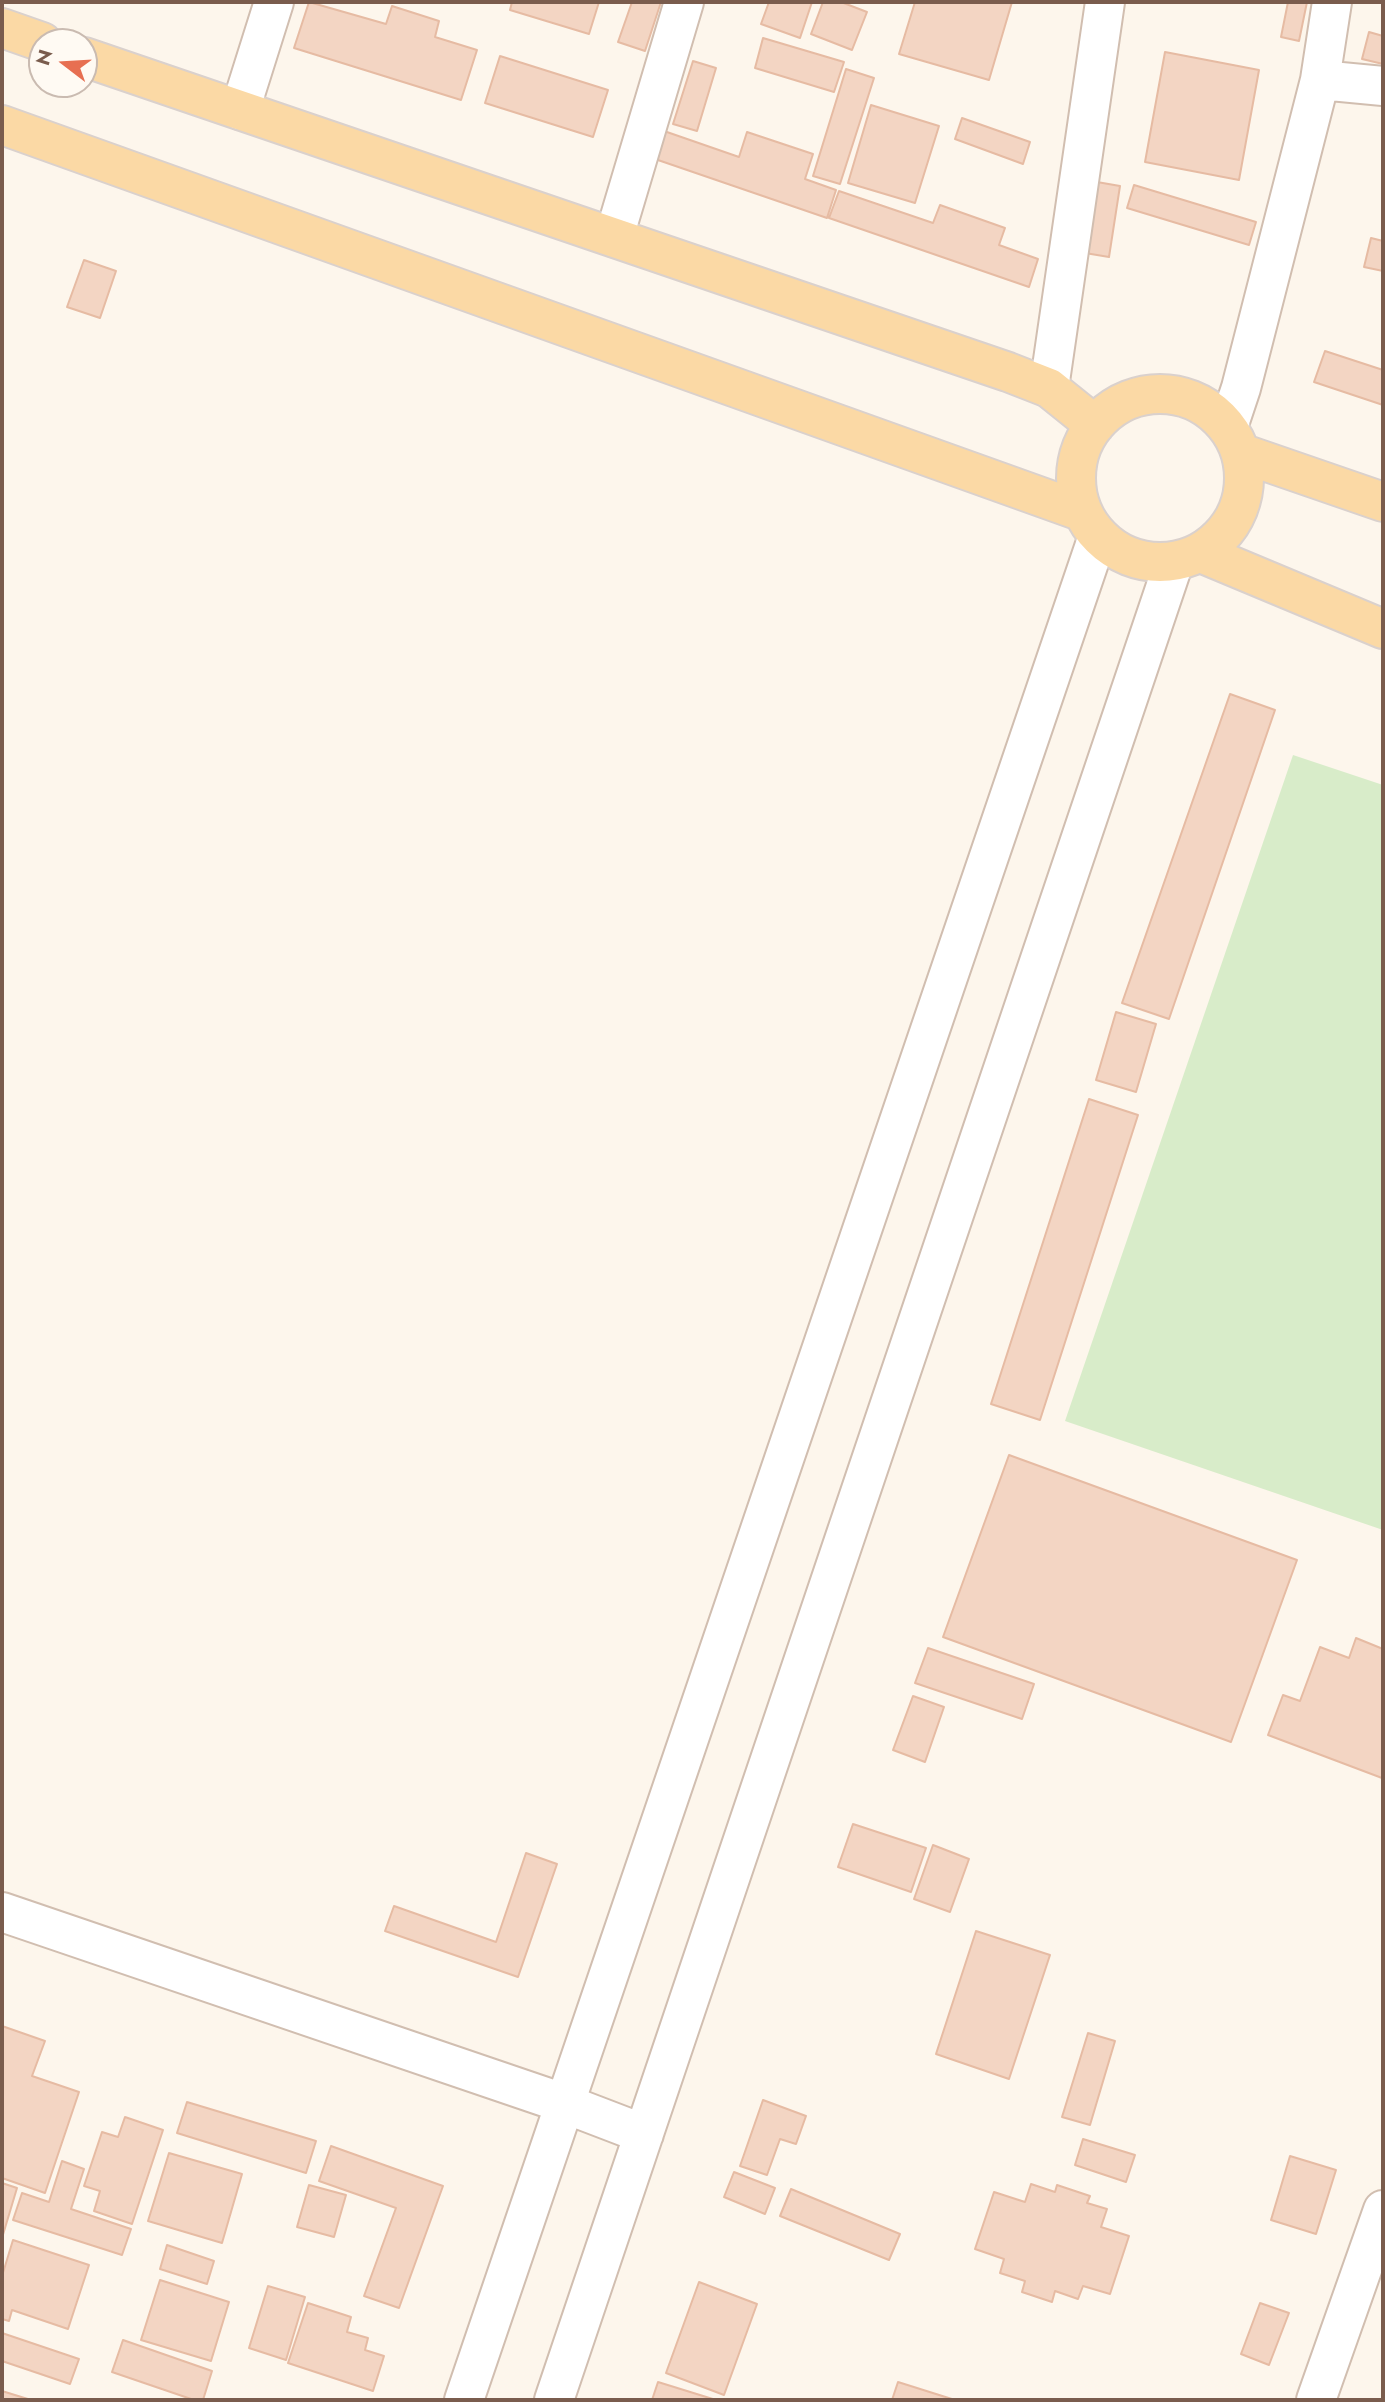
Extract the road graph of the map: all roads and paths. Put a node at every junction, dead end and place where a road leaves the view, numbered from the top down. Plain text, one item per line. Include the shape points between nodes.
1 (274, 2) edge
2 (684, 2) edge
3 (1105, 2) edge
4 (1332, 2) edge
5 (2, 28) edge
6 (28, 37) edge
7 (98, 62) edge
8 (1320, 80) junction
9 (1383, 86) edge
10 (240, 110) junction
11 (2, 125) edge
12 (614, 237) junction
13 (1049, 388) junction
14 (1095, 425) junction
15 (1234, 440) junction
16 (1383, 502) edge
17 (1091, 524) junction
18 (1188, 557) junction
19 (1383, 629) edge
20 (2, 1912) edge
21 (563, 2103) junction
22 (644, 2134) junction
23 (1383, 2210) edge
24 (464, 2400) edge
25 (554, 2400) edge
26 (1316, 2400) edge

1 - 10 street
2 - 12 street
3 - 13 street
4 - 8 street
5 - 6 main road
7 - 10 main road
8 - 9 street
8 - 15 street via 1241,388
10 - 12 main road
11 - 17 main road
12 - 13 main road
13 - 14 main road
14 - 15 main road via 1137,396 1162,393 1187,397 1210,409
14 - 17 main road via 1080,452 1076,482
15 - 16 main road
15 - 18 main road via 1245,482 1239,510 1223,535
17 - 18 main road via 1120,553 1146,562
17 - 21 street
18 - 19 main road
18 - 22 street
20 - 21 street
21 - 22 street
21 - 24 street
22 - 25 street
23 - 26 street

